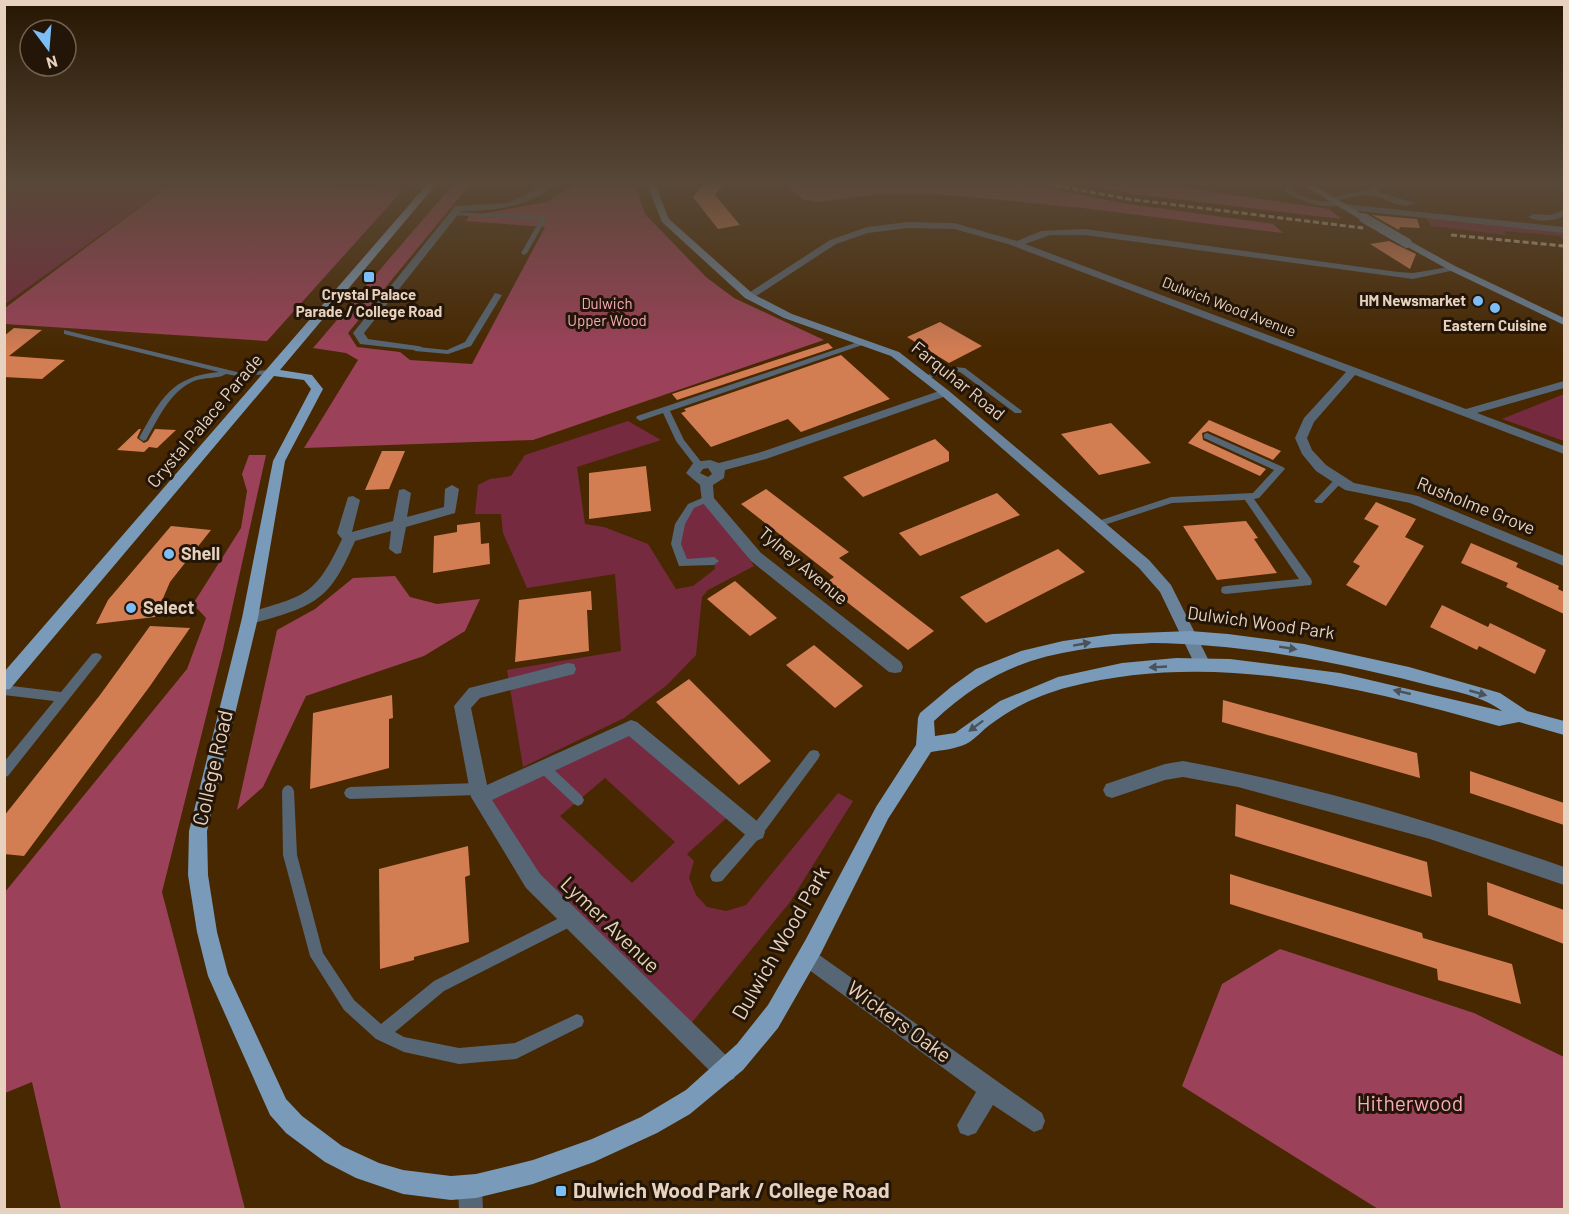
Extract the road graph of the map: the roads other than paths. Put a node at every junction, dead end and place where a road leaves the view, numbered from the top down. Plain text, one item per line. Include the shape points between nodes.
1 (385, 239) edge
2 (434, 239) edge
3 (532, 239) edge
4 (684, 239) edge
5 (842, 239) edge
6 (999, 239) edge
7 (1027, 239) edge
8 (1133, 239) edge
9 (1400, 239) edge
10 (1018, 244) junction
11 (524, 253) dead end
12 (1452, 268) junction
13 (498, 295) dead end
14 (748, 296) junction
15 (1564, 322) edge
16 (67, 332) dead end
17 (864, 343) junction
18 (418, 349) joint
19 (271, 372) junction
20 (1352, 372) junction
21 (237, 374) junction
22 (925, 377) junction
23 (1564, 384) edge
24 (945, 393) junction
25 (666, 410) junction
26 (1018, 411) dead end
27 (1465, 413) junction
28 (640, 418) dead end
29 (1208, 436) dead end
30 (143, 438) dead end
31 (1564, 450) edge
32 (699, 465) junction
33 (718, 468) junction
34 (1340, 480) junction
35 (706, 482) junction
36 (452, 489) dead end
37 (404, 493) dead end
38 (1248, 497) junction
39 (707, 499) junction
40 (353, 500) dead end
41 (1319, 501) dead end
42 (399, 524) junction
43 (1098, 524) junction
44 (349, 538) junction
45 (396, 549) dead end
46 (714, 561) dead end
47 (1564, 561) edge
48 (1226, 590) dead end
49 (250, 618) junction
50 (1191, 636) junction
51 (96, 657) dead end
52 (1203, 665) junction
53 (895, 667) dead end
54 (568, 669) dead end
55 (4, 684) edge
56 (4, 690) edge
57 (63, 697) junction
58 (1520, 715) junction
59 (1564, 728) edge
60 (926, 745) junction
61 (814, 755) dead end
62 (544, 768) junction
63 (4, 772) edge
64 (288, 790) dead end
65 (1112, 790) dead end
66 (350, 793) dead end
67 (479, 793) junction
68 (578, 800) dead end
69 (756, 832) junction
70 (717, 876) dead end
71 (1564, 876) edge
72 (571, 919) junction
73 (808, 957) junction
74 (577, 1021) dead end
75 (381, 1034) junction
76 (726, 1071) junction
77 (991, 1088) junction
78 (1034, 1121) dead end
79 (968, 1125) dead end
80 (470, 1198) edge

1 - 19 main road, Crystal Palace Parade
2 - 18 street via 358,333 364,342
3 - 11 lane
4 - 14 street, Farquhar Road
5 - 14 street, Dulwich Wood Avenue
6 - 10 street, Dulwich Wood Avenue
7 - 10 street
8 - 12 street via 1398,275
9 - 12 street, bridge
10 - 20 street, Dulwich Wood Avenue
12 - 15 street
13 - 18 lane via 468,344 448,352
14 - 17 street, Farquhar Road via 788,316
16 - 21 lane
17 - 22 street, Farquhar Road via 895,354
17 - 25 lane
19 - 21 lane
19 - 49 main road, College Road via 308,376 317,389 279,461
19 - 55 main road, Crystal Palace Parade
20 - 27 street, Dulwich Wood Avenue
20 - 34 street, Rusholme Grove via 1308,421 1301,438 1306,451 1321,468
21 - 30 lane via 203,375 178,386 169,393
22 - 24 street, Farquhar Road
22 - 26 lane via 962,370
23 - 27 street
24 - 33 street
24 - 43 street, Farquhar Road
25 - 28 lane
25 - 32 lane via 680,441
27 - 31 street, Dulwich Wood Avenue
29 - 38 lane via 1280,469 1256,496
32 - 33 street
32 - 35 street via 692,473
33 - 35 street via 719,475
34 - 41 lane
34 - 47 street, Rusholme Grove via 1369,492 1413,499
35 - 39 street
36 - 42 street via 450,510
37 - 42 street
38 - 43 lane via 1171,500
38 - 48 lane via 1307,582
39 - 46 lane via 691,506 680,524 675,544 683,563
39 - 53 street, Tylney Avenue via 756,557
40 - 44 street via 344,532
42 - 44 street
42 - 45 street
43 - 50 street, Farquhar Road via 1166,589
44 - 49 street via 320,590 284,610
49 - 80 main road, College Road via 198,831 198,875 218,976 278,1107 290,1122 319,1146 360,1166 404,1183 450,1188
50 - 52 street, Farquhar Road
50 -> 58 main road, Dulwich Wood Park via 1303,650 1392,670 1497,699
60 -> 50 main road, Dulwich Wood Park via 926,718 965,685 992,669 1041,651 1108,639
51 - 57 lane
58 -> 52 main road, Dulwich Wood Park via 1499,718 1364,684
52 -> 60 main road, Dulwich Wood Park via 1114,670 1051,685 1001,708 958,740
54 - 67 street, Lymer Avenue via 475,693 462,705
56 - 57 lane
57 - 63 lane
58 - 59 main road, Dulwich Wood Park
60 - 73 main road, Dulwich Wood Park via 874,828
61 - 69 lane
62 - 67 street
62 - 68 lane
62 - 69 street via 631,727
64 - 75 lane via 290,855 316,956 349,1005
65 - 71 street via 1183,769 1238,779 1430,830
66 - 67 lane
67 - 72 street, Lymer Avenue via 533,881
69 - 70 lane
72 - 75 lane via 439,986
72 - 76 street, Lymer Avenue
73 - 76 main road, Dulwich Wood Park via 756,1040
73 - 77 street, Wickers Oake
74 - 75 lane via 516,1051 459,1056 404,1044
76 - 80 main road, Dulwich Wood Park via 670,1113 612,1142
77 - 78 street, Wickers Oake
77 - 79 street

